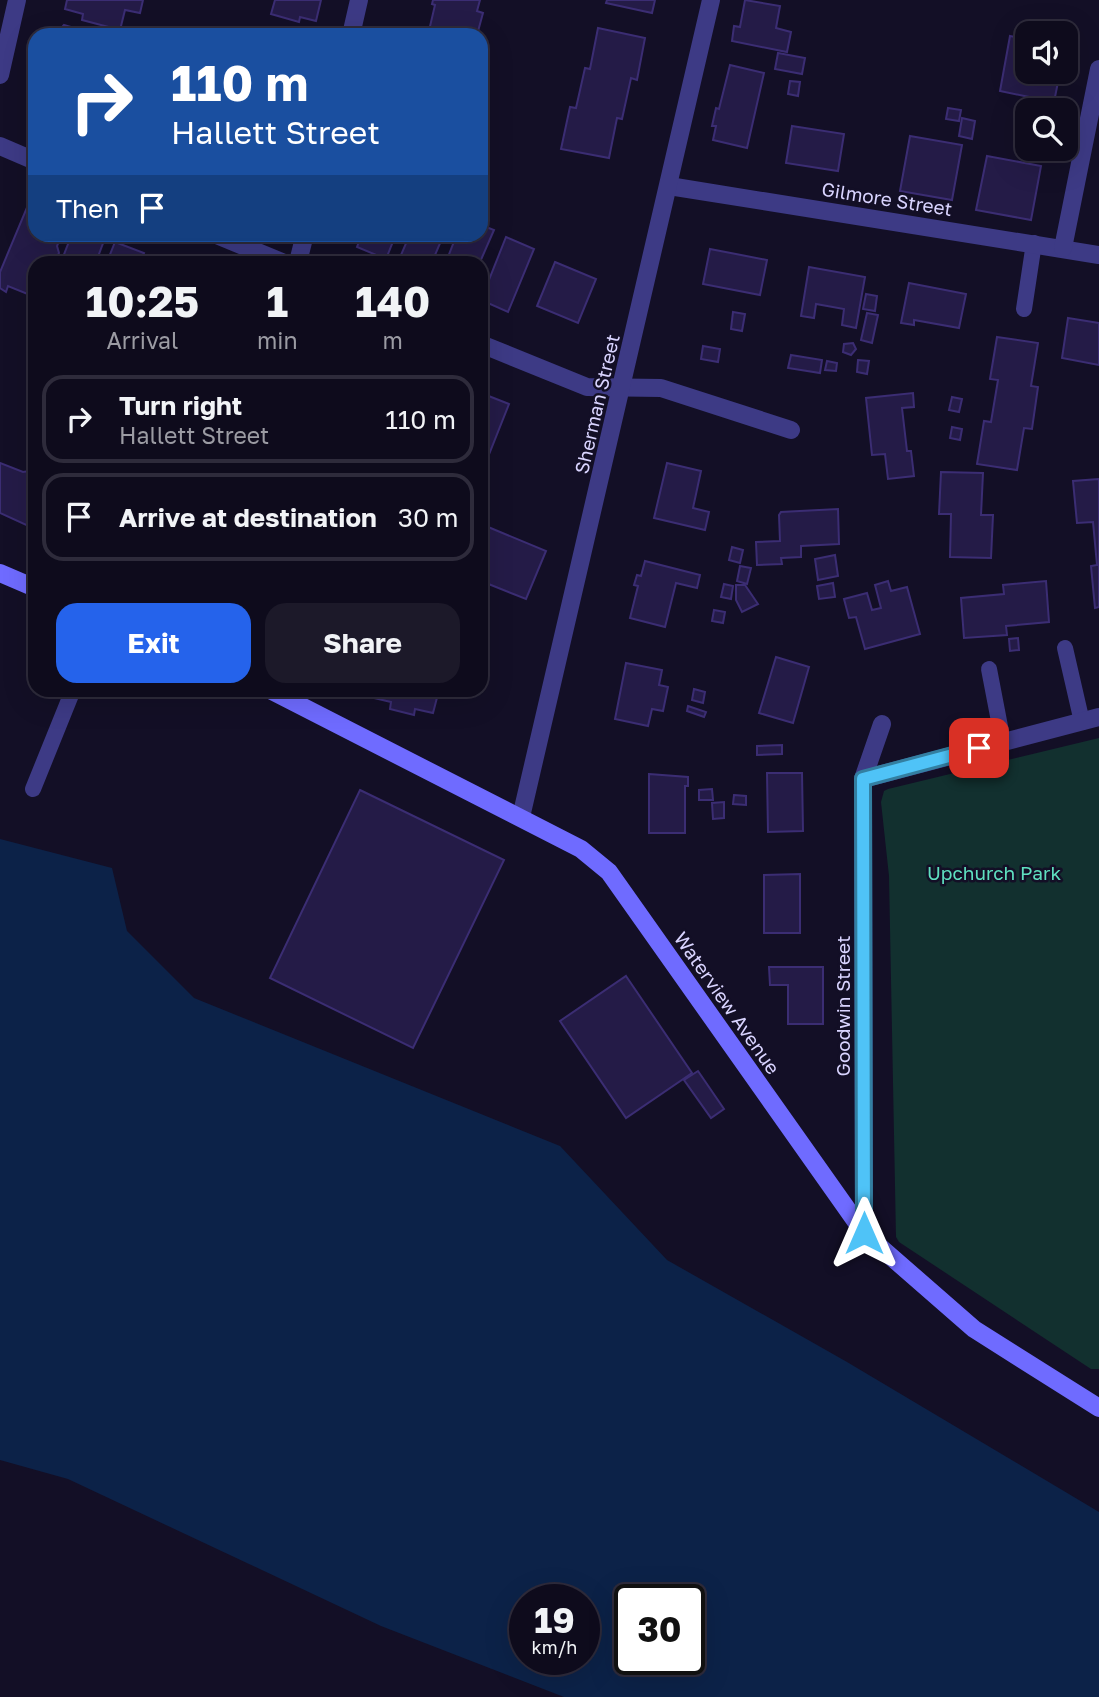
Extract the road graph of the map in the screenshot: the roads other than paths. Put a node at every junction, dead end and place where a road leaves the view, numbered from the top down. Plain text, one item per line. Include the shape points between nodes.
1 (17, 0) edge
2 (359, 0) edge
3 (711, 0) edge
4 (353, 28) edge
5 (1099, 69) edge
6 (0, 75) edge
7 (0, 146) edge
8 (28, 158) edge
9 (669, 186) junction
10 (233, 242) edge
11 (1034, 243) junction
12 (1063, 248) junction
13 (1099, 255) edge
14 (267, 256) edge
15 (1024, 309) dead end
16 (488, 347) edge
17 (623, 387) junction
18 (791, 430) dead end
19 (0, 573) edge
20 (28, 584) edge
21 (1065, 648) dead end
22 (989, 670) dead end
23 (70, 697) edge
24 (284, 697) edge
25 (1090, 720) edge
26 (882, 724) dead end
27 (1003, 742) junction
28 (863, 779) junction
29 (33, 789) dead end
30 (521, 817) junction
31 (864, 1233) junction
32 (1099, 1408) edge

1 - 6 street
2 - 4 street
3 - 9 street, Sherman Street
5 - 12 street
7 - 8 street
9 - 11 street, Gilmore Street
9 - 17 street, Sherman Street
10 - 14 street
11 - 12 street, Gilmore Street
11 - 15 lane
12 - 13 street, Gilmore Street
16 - 17 street via 587,387
17 - 18 street via 661,388
17 - 30 street, Sherman Street
19 - 20 street
21 - 25 lane
22 - 27 lane
23 - 29 lane
24 - 30 street, Waterview Avenue
25 - 27 street
26 - 28 street, Goodwin Street
27 - 28 street
28 - 31 street, Goodwin Street
30 - 31 street, Waterview Avenue via 582,849 609,872
31 - 32 street, Waterview Avenue via 974,1329

